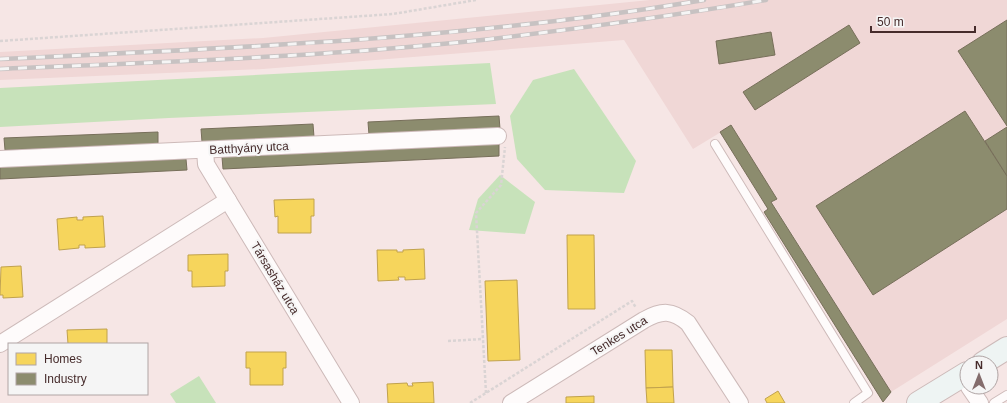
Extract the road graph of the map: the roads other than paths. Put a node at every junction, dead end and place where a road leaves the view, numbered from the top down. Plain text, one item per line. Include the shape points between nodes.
1 (498, 136) road end
2 (715, 144) dead end
3 (205, 150) junction
4 (0, 159) edge
5 (228, 200) junction
6 (0, 344) edge
7 (1007, 348) edge
8 (996, 355) edge
9 (959, 383) edge
10 (1007, 395) edge
11 (351, 403) edge
12 (511, 403) edge
13 (740, 403) edge
14 (854, 403) edge
15 (918, 403) edge
16 (994, 403) edge

1 - 3 street, Batthyány utca
2 - 14 lane via 868,394
3 - 4 street, Batthyány utca
3 - 5 street, Társasház utca via 206,164
5 - 6 street
5 - 11 street, Társasház utca
7 - 8 main road
9 - 15 main road
10 - 16 lane
12 - 13 street, Tenkes utca via 644,320 655,314 668,312 678,315 688,323

